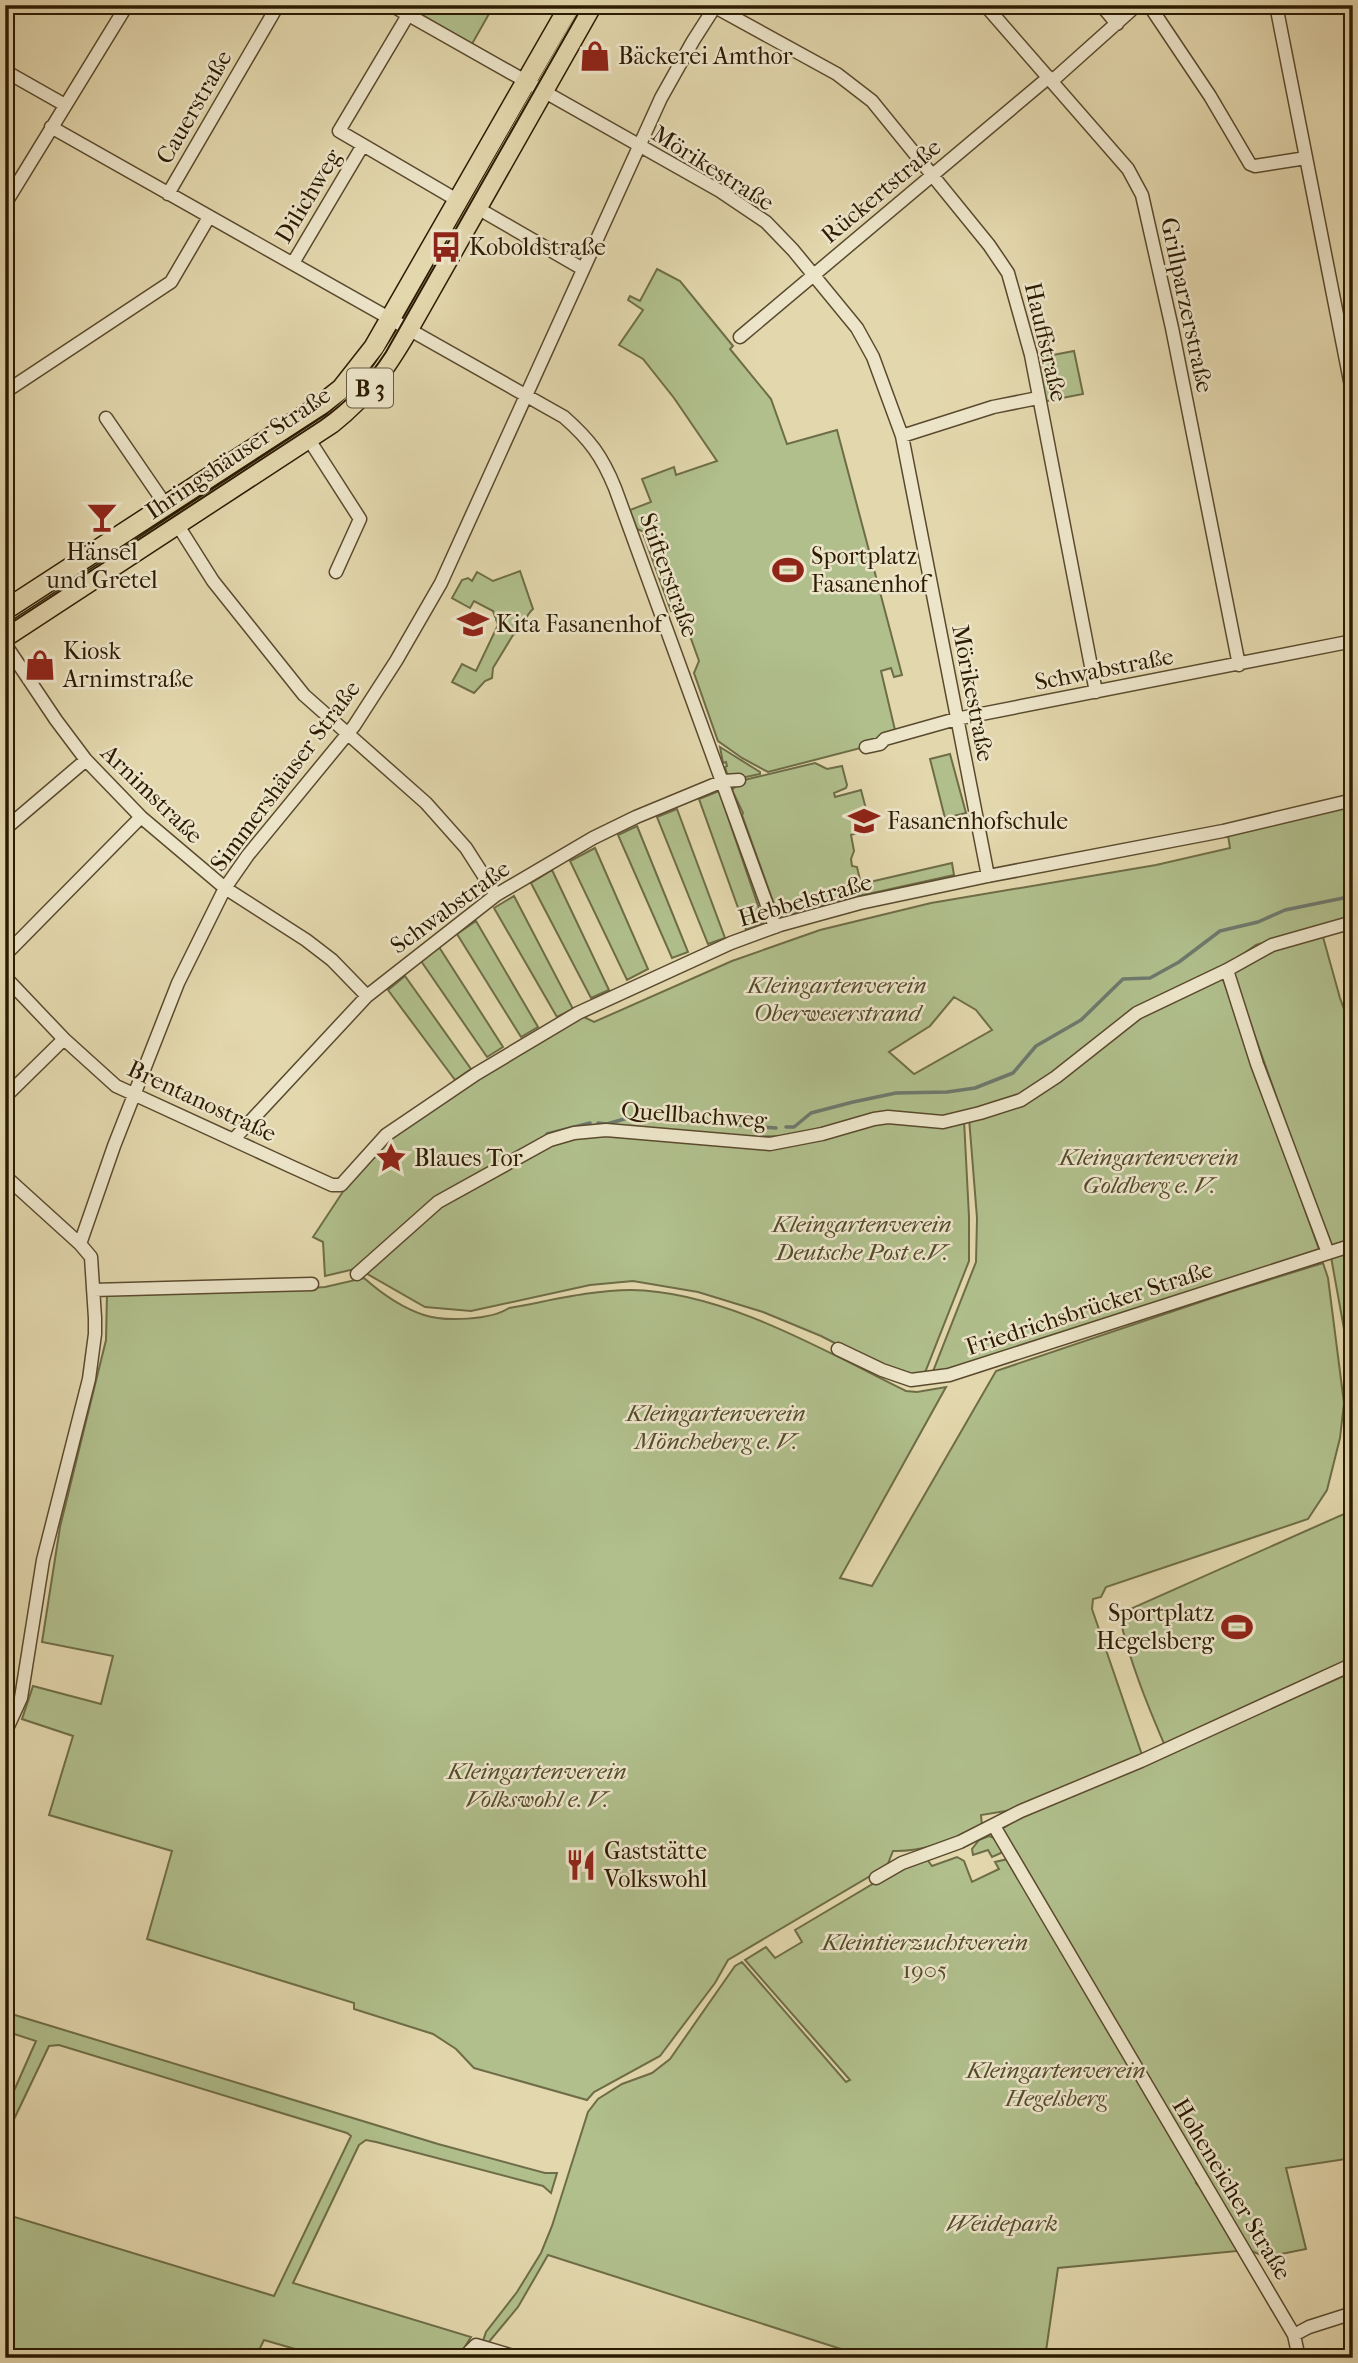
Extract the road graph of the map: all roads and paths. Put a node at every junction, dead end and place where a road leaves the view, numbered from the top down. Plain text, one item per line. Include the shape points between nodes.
1 (127, 5) edge
2 (278, 5) edge
3 (391, 5) edge
4 (570, 5) edge
5 (592, 5) edge
6 (985, 5) edge
7 (1101, 5) edge
8 (1137, 5) edge
9 (1149, 5) edge
10 (1276, 5) edge
11 (715, 6) edge
12 (408, 15) junction
13 (1117, 23) junction
14 (5, 71) edge
15 (1050, 79) junction
16 (534, 88) junction
17 (65, 104) junction
18 (51, 127) junction
19 (363, 145) junction
20 (639, 146) junction
21 (1306, 158) junction
22 (933, 175) junction
23 (168, 194) junction
24 (457, 200) junction
25 (5, 204) edge
26 (479, 209) junction
27 (209, 216) junction
28 (293, 263) junction
29 (583, 269) junction
30 (814, 275) junction
31 (389, 319) junction
32 (1353, 320) edge
33 (1339, 321) junction
34 (408, 330) junction
35 (740, 337) dead end
36 (5, 392) edge
37 (526, 395) junction
38 (1353, 396) edge
39 (1038, 398) junction
40 (106, 418) dead end
41 (902, 436) junction
42 (308, 438) junction
43 (167, 506) junction
44 (177, 524) junction
45 (335, 572) dead end
46 (5, 610) edge
47 (5, 637) edge
48 (1353, 641) edge
49 (5, 644) edge
50 (1239, 665) junction
51 (1096, 692) junction
52 (956, 719) junction
53 (349, 733) junction
54 (866, 747) dead end
55 (86, 760) junction
56 (739, 780) dead end
57 (723, 781) junction
58 (1353, 800) edge
59 (141, 817) junction
60 (5, 830) edge
61 (988, 876) junction
62 (225, 888) junction
63 (496, 895) junction
64 (1353, 922) edge
65 (775, 928) junction
66 (5, 955) edge
67 (1227, 970) junction
68 (5, 977) edge
69 (367, 996) junction
70 (64, 1039) junction
71 (134, 1094) junction
72 (5, 1097) edge
73 (234, 1139) junction
74 (5, 1176) edge
75 (331, 1185) joint
76 (80, 1244) junction
77 (1353, 1245) edge
78 (1328, 1253) junction
79 (357, 1274) dead end
80 (312, 1284) dead end
81 (93, 1290) junction
82 (838, 1349) dead end
83 (1353, 1664) edge
84 (5, 1733) edge
85 (994, 1826) junction
86 (876, 1878) dead end
87 (1353, 2313) edge
88 (1294, 2335) junction
89 (463, 2358) edge
90 (520, 2358) edge
91 (1300, 2358) edge

1 - 17 street
2 - 23 street, Cauerstraße
3 - 12 street, Mörikestraße
4 - 16 main road, Ihringshäuser Straße / B 3
5 - 16 main road, Ihringshäuser Straße / B 3
6 - 15 street, Grillparzerstraße
7 - 13 street
8 - 13 street, Rückertstraße
9 - 21 street via 1250,164
10 - 21 street
11 - 20 street, Simmershäuser Straße via 674,73
11 - 22 street, Hauffstraße via 837,74 872,102
12 - 16 street, Mörikestraße
12 - 19 street, Dilichweg via 340,131
13 - 15 street, Rückertstraße
14 - 17 street
15 - 22 street, Rückertstraße
15 - 50 street, Grillparzerstraße via 1128,169 1142,195
16 - 20 street, Mörikestraße
16 - 24 main road, Ihringshäuser Straße / B 3
16 - 26 main road, Ihringshäuser Straße / B 3
17 - 18 street
18 - 23 street
18 - 25 street
19 - 24 street
19 - 28 street, Dilichweg
20 - 29 street, Simmershäuser Straße
20 - 30 street, Mörikestraße via 765,222
21 - 33 street
22 - 30 street, Rückertstraße
22 - 39 street, Hauffstraße via 1008,273
23 - 27 street
24 - 31 main road, Ihringshäuser Straße / B 3
26 - 29 street
26 - 34 main road, Ihringshäuser Straße / B 3
27 - 28 street
27 - 36 street via 171,282
28 - 31 street
29 - 37 street, Simmershäuser Straße
30 - 35 street, Rückertstraße
30 - 41 street, Mörikestraße via 858,328
31 - 34 street
31 - 43 main road, Ihringshäuser Straße / B 3 via 341,389
32 - 33 street
33 - 38 street
34 - 37 street, Stifterstraße
34 - 42 main road, Ihringshäuser Straße / B 3 via 357,403
37 - 53 street, Simmershäuser Straße via 442,583
37 - 57 street, Stifterstraße via 564,417 604,462
39 - 41 street
39 - 51 street, Hauffstraße
40 - 43 street
41 - 52 street, Mörikestraße
42 - 44 main road, Ihringshäuser Straße / B 3
42 - 45 street via 360,519
43 - 46 main road, Ihringshäuser Straße / B 3
44 - 47 main road, Ihringshäuser Straße / B 3
44 - 53 street via 259,642 304,695
48 - 50 street, Schwabstraße
49 - 55 street, Arnimstraße
50 - 51 street, Schwabstraße
51 - 52 street, Schwabstraße
52 - 54 street, Schwabstraße
52 - 61 street, Mörikestraße
53 - 62 street, Simmershäuser Straße
53 - 63 street via 426,803 467,848
55 - 59 street, Arnimstraße
55 - 60 street
56 - 57 street, Schwabstraße
57 - 63 street, Schwabstraße via 593,838
57 - 65 street, Stifterstraße
58 - 61 street, Hebbelstraße via 1223,831
59 - 62 street, Arnimstraße
59 - 66 street
61 - 65 street, Hebbelstraße via 860,903
62 - 69 street, Arnimstraße via 306,940
62 - 71 street, Simmershäuser Straße via 178,984
63 - 69 street, Schwabstraße
64 - 67 street, Quellbachweg via 1272,944
65 - 75 street, Hebbelstraße via 681,964 561,1022 386,1135 341,1185
67 - 78 street
67 - 79 street, Quellbachweg via 1137,1013 1021,1100 980,1113 943,1122 888,1117 771,1144 606,1130 550,1140 438,1202
68 - 70 street, Brentanostraße
69 - 73 street, Schwabstraße
70 - 71 street, Brentanostraße via 116,1086
70 - 72 street
71 - 73 street, Brentanostraße
71 - 76 street, Simmershäuser Straße
73 - 75 street, Brentanostraße
74 - 76 street
76 - 81 street via 92,1257
77 - 78 street, Friedrichsbrücker Straße
78 - 82 street, Friedrichsbrücker Straße via 949,1376 911,1380
80 - 81 street
81 - 84 street via 95,1334 89,1379 43,1560 21,1698
83 - 85 street
85 - 86 street
85 - 88 street, Hoheneicher Straße
87 - 88 street
88 - 91 street, Hoheneicher Straße
89 - 90 street via 476,2345

